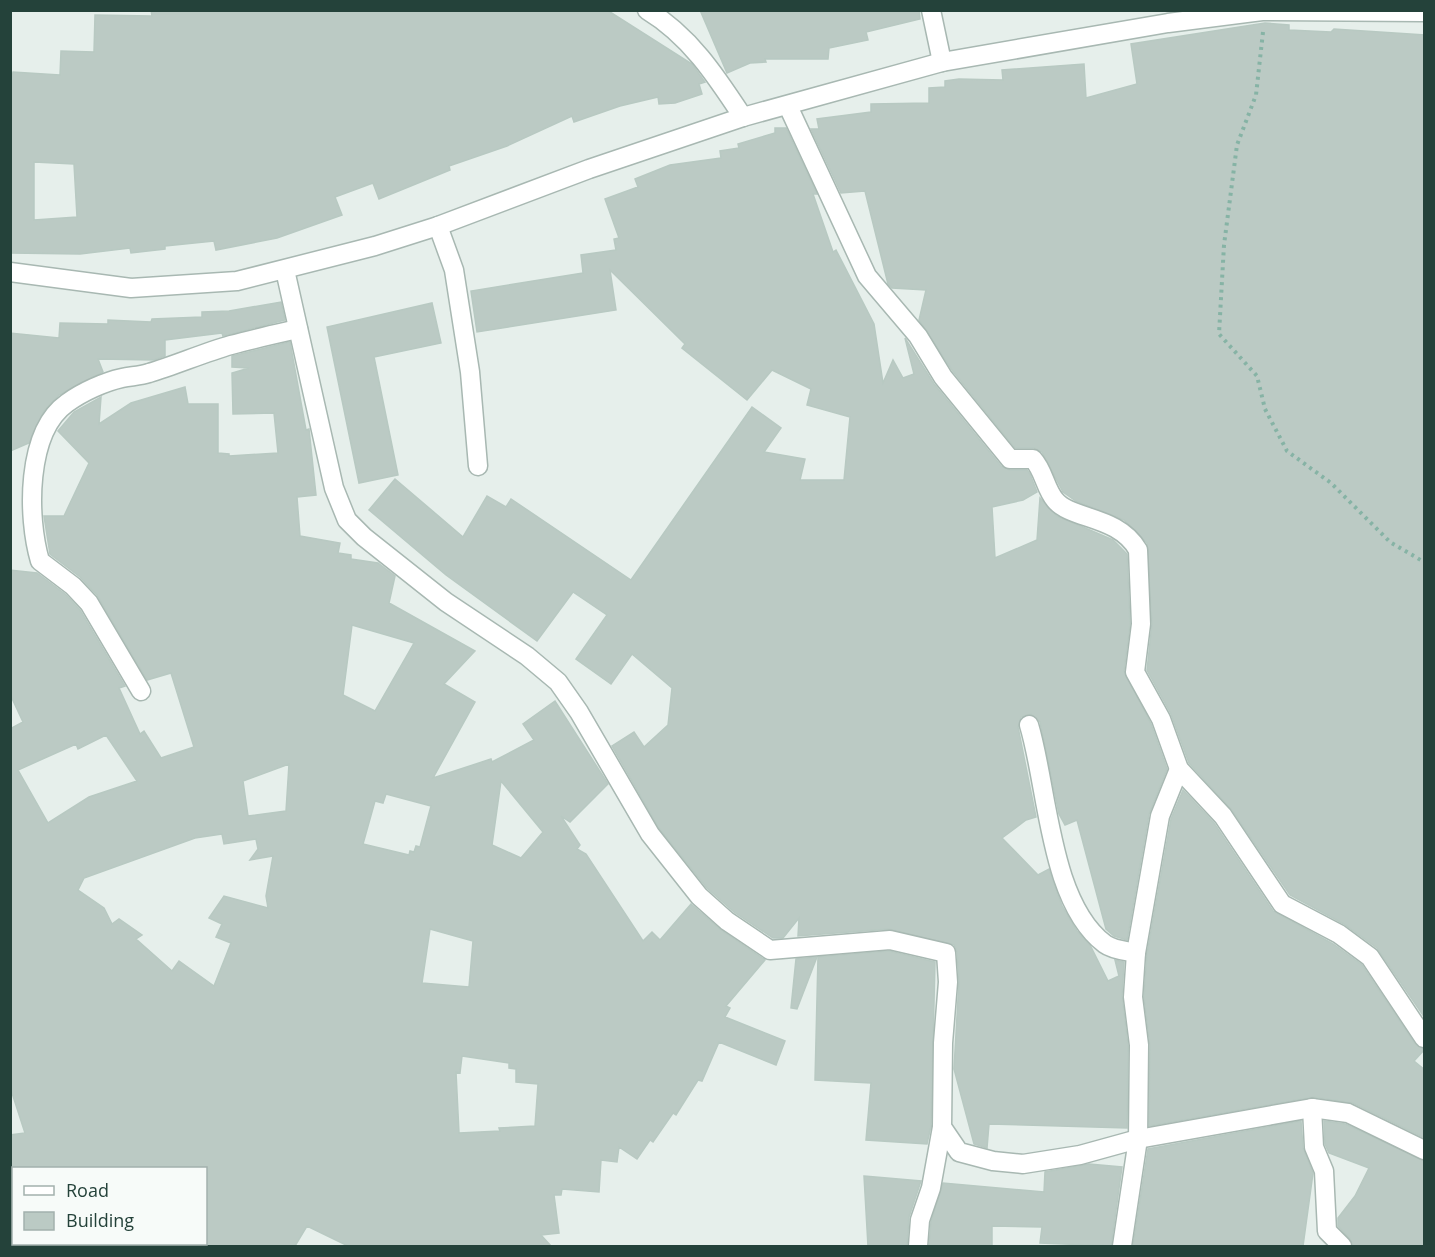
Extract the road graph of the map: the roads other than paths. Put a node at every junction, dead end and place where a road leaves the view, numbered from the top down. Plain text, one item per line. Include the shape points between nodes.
1 (647, 10) edge
2 (932, 10) edge
3 (1262, 11) edge
4 (1425, 12) edge
5 (942, 62) junction
6 (788, 106) junction
7 (743, 117) junction
8 (438, 226) junction
9 (285, 270) junction
10 (10, 272) edge
11 (298, 329) junction
12 (478, 466) dead end
13 (141, 691) dead end
14 (1029, 725) dead end
15 (1179, 769) junction
16 (1136, 953) junction
17 (1425, 1038) edge
18 (1312, 1108) junction
19 (942, 1127) junction
20 (1138, 1140) junction
21 (1425, 1150) edge
22 (918, 1246) edge
23 (1122, 1246) edge
24 (1342, 1246) edge

1 - 7 street via 665,21 709,65
2 - 5 street
3 - 4 street
3 - 5 street
5 - 6 street
6 - 7 street
6 - 15 street via 867,276 918,336 948,383 1010,459 1033,459 1055,501 1109,524 1134,543 1138,550 1141,624 1135,672 1161,719
7 - 8 street
8 - 9 street
8 - 12 street via 454,270 470,372
9 - 10 street via 237,281 131,288
9 - 11 street
11 - 13 street via 119,379 88,392 66,403 49,422 37,445 33,500 40,561 89,603
11 - 19 street via 334,488 347,520 446,602 527,656 558,682 650,834 699,896 770,950 890,940 946,953
14 - 16 street via 1050,832 1079,913 1107,946
15 - 16 street via 1160,816
15 - 17 street via 1223,816 1282,904 1339,933 1370,957
16 - 20 street via 1133,998 1139,1045
18 - 20 street
18 - 21 street via 1348,1113
18 - 24 street via 1314,1147 1324,1171 1327,1231
19 - 20 street via 959,1152 1023,1164
19 - 22 street
20 - 23 street

